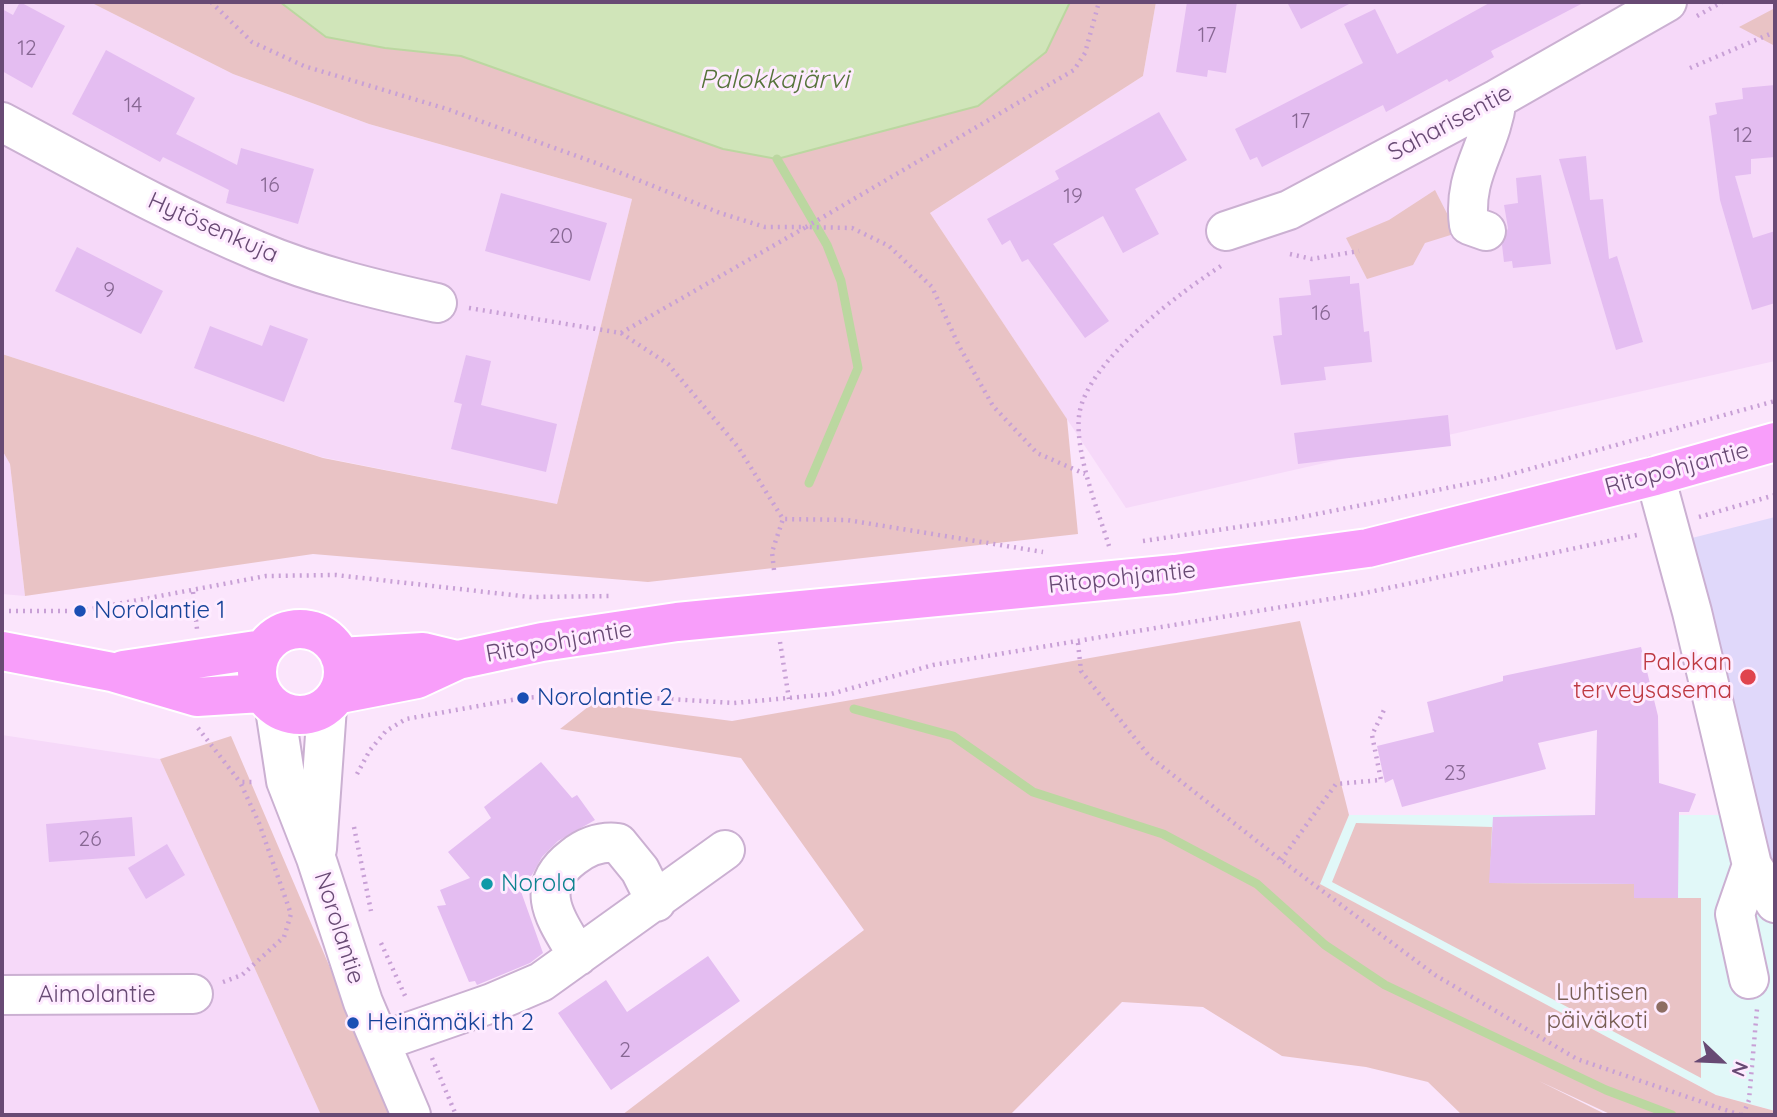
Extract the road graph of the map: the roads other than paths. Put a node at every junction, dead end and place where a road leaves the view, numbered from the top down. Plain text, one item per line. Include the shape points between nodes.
1 (1667, 2) edge
2 (1497, 99) junction
3 (2, 122) edge
4 (1486, 231) dead end
5 (1226, 247) road end
6 (437, 303) road end
7 (1775, 442) edge
8 (1655, 476) junction
9 (263, 649) junction
10 (2, 651) edge
11 (112, 672) junction
12 (336, 686) junction
13 (268, 701) junction
14 (321, 776) junction
15 (725, 850) dead end
16 (1752, 865) junction
17 (656, 902) junction
18 (1775, 903) edge
19 (578, 956) junction
20 (1748, 979) road end
21 (193, 994) road end
22 (2, 995) edge
23 (380, 1041) junction
24 (411, 1115) edge

1 - 2 street, Saharisentie
2 - 4 street via 1494,125 1472,172 1466,201 1469,225
2 - 5 street, Saharisentie
3 - 6 street, Hytösenkuja via 168,211 261,253
7 - 8 main road, Ritopohjantie
8 - 12 main road, Ritopohjantie via 1368,548 1175,574 677,622 458,660 418,679
8 - 16 street
9 - 11 main road
9 - 12 main road via 284,632 311,630 334,645
9 - 13 main road via 256,674
10 - 11 main road
11 - 13 main road via 197,696
12 - 13 main road via 302,716
12 - 14 street, Norolantie
13 - 14 street, Norolantie
14 - 23 street, Norolantie via 316,858 330,909
15 - 17 street
16 - 18 street
16 - 20 street via 1735,914
17 - 19 street
17 - 19 street via 640,870 618,844 602,841 576,854 556,870 550,889 551,905
19 - 23 street via 541,982
21 - 22 street, Aimolantie
23 - 24 street, Norolantie

